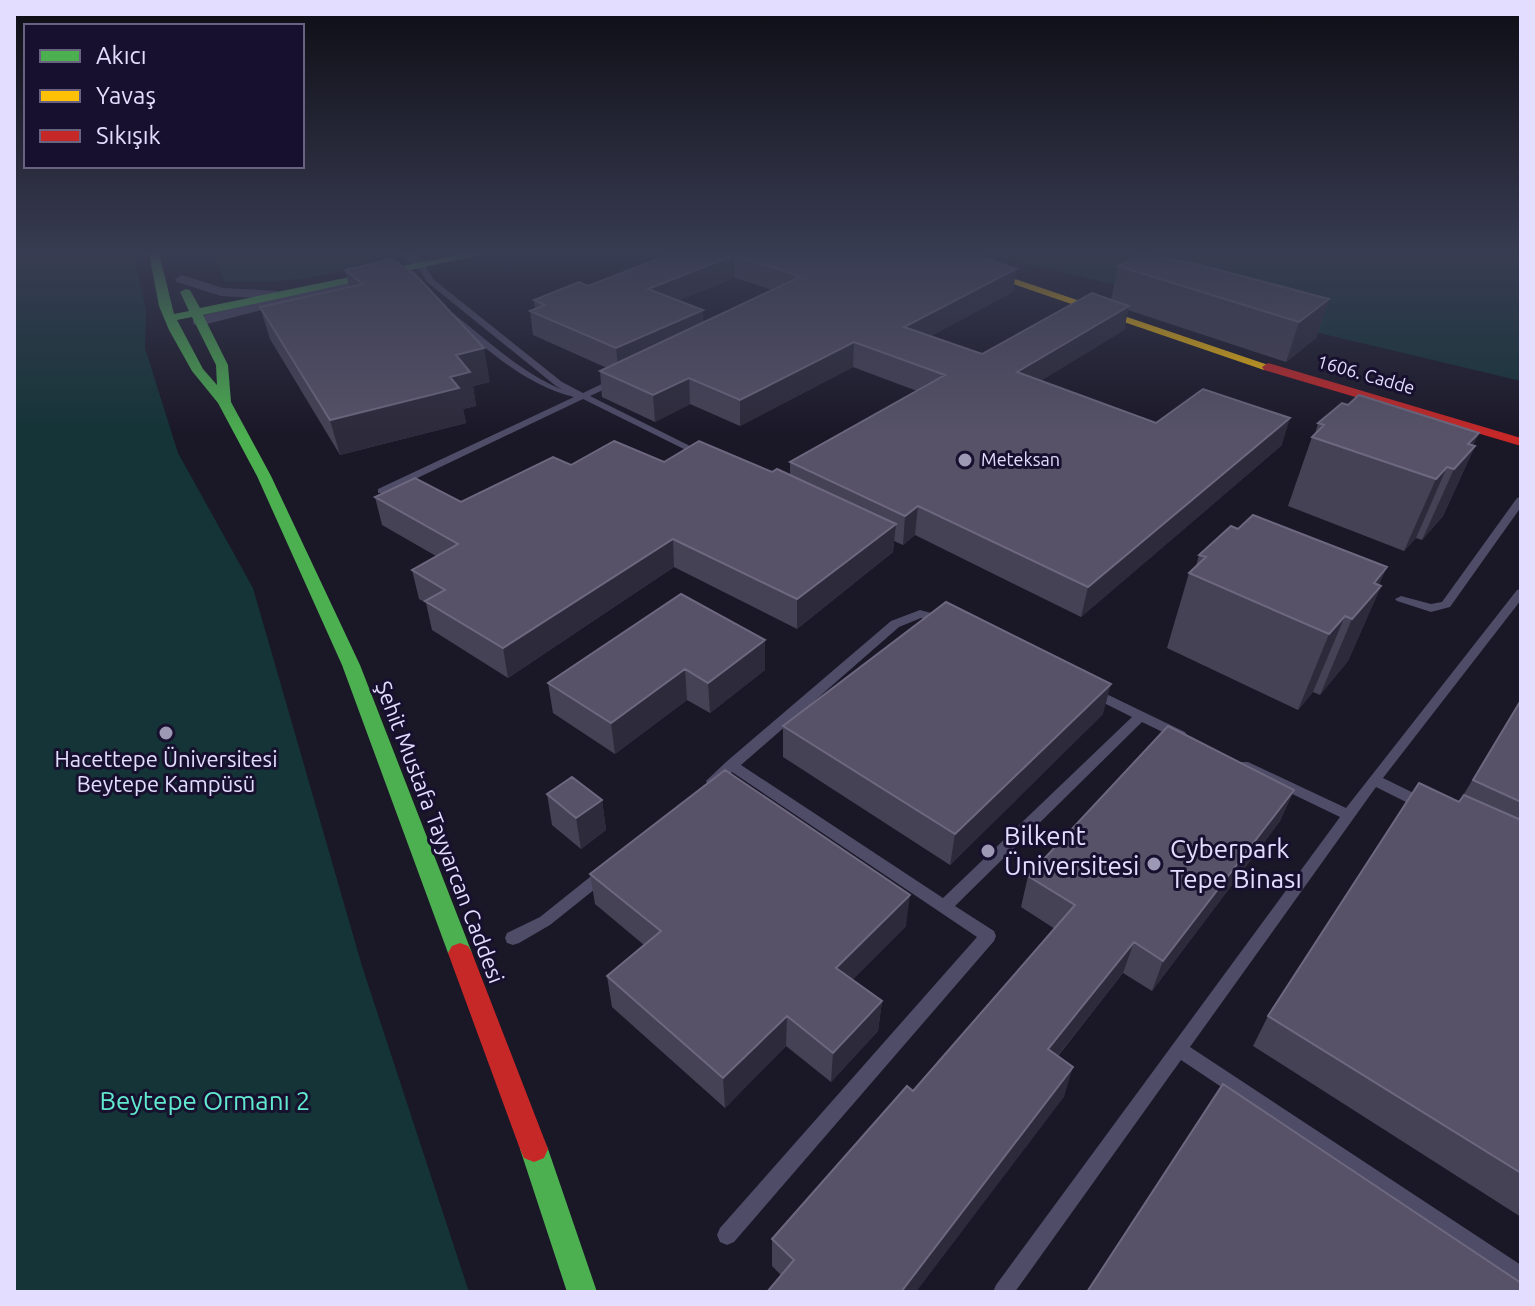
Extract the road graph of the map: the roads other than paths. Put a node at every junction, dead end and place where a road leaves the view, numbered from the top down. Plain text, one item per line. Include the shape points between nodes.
1 (170, 314) edge
2 (196, 314) edge
3 (208, 314) edge
4 (218, 314) edge
5 (247, 314) edge
6 (448, 314) edge
7 (472, 314) edge
8 (1109, 314) edge
9 (197, 317) junction
10 (172, 322) junction
11 (213, 343) junction
12 (622, 378) edge
13 (582, 396) junction
14 (224, 402) junction
15 (1521, 442) edge
16 (710, 458) edge
17 (382, 491) edge
18 (1521, 500) edge
19 (1521, 592) edge
20 (1401, 599) dead end
21 (960, 627) edge
22 (1085, 689) edge
23 (1140, 716) junction
24 (1196, 743) edge
25 (1224, 756) edge
26 (731, 765) junction
27 (1374, 780) junction
28 (697, 795) edge
29 (1441, 813) edge
30 (1349, 815) junction
31 (616, 863) edge
32 (944, 907) junction
33 (513, 938) dead end
34 (1179, 1049) junction
35 (727, 1235) dead end
36 (1521, 1277) edge
37 (582, 1292) edge
38 (1003, 1292) edge

1 - 10 main road, Şehit Mustafa Tayyarcan Caddesi
2 - 9 main road, Şehit Mustafa Tayyarcan Caddesi
3 - 9 main road
4 - 9 street
5 - 11 street via 231,322
6 - 13 lane via 536,381 556,393
7 - 13 lane
8 - 15 main road, 1606. Cadde
9 - 10 main road
9 - 11 main road, Şehit Mustafa Tayyarcan Caddesi
10 - 14 main road, Şehit Mustafa Tayyarcan Caddesi via 198,371
11 - 14 main road, Şehit Mustafa Tayyarcan Caddesi via 222,365
12 - 13 lane
13 - 16 lane
13 - 17 lane
14 - 37 main road, Şehit Mustafa Tayyarcan Caddesi via 351,665 526,1126
18 - 20 lane via 1446,605 1431,608
19 - 27 lane
21 - 26 lane via 920,614 895,624
22 - 23 lane
23 - 24 lane
23 - 32 lane
25 - 30 lane
26 - 28 lane
26 - 32 lane
27 - 29 lane
27 - 30 lane
30 - 34 lane
31 - 33 lane via 545,921
32 - 35 lane via 988,936
34 - 36 lane
34 - 38 lane

